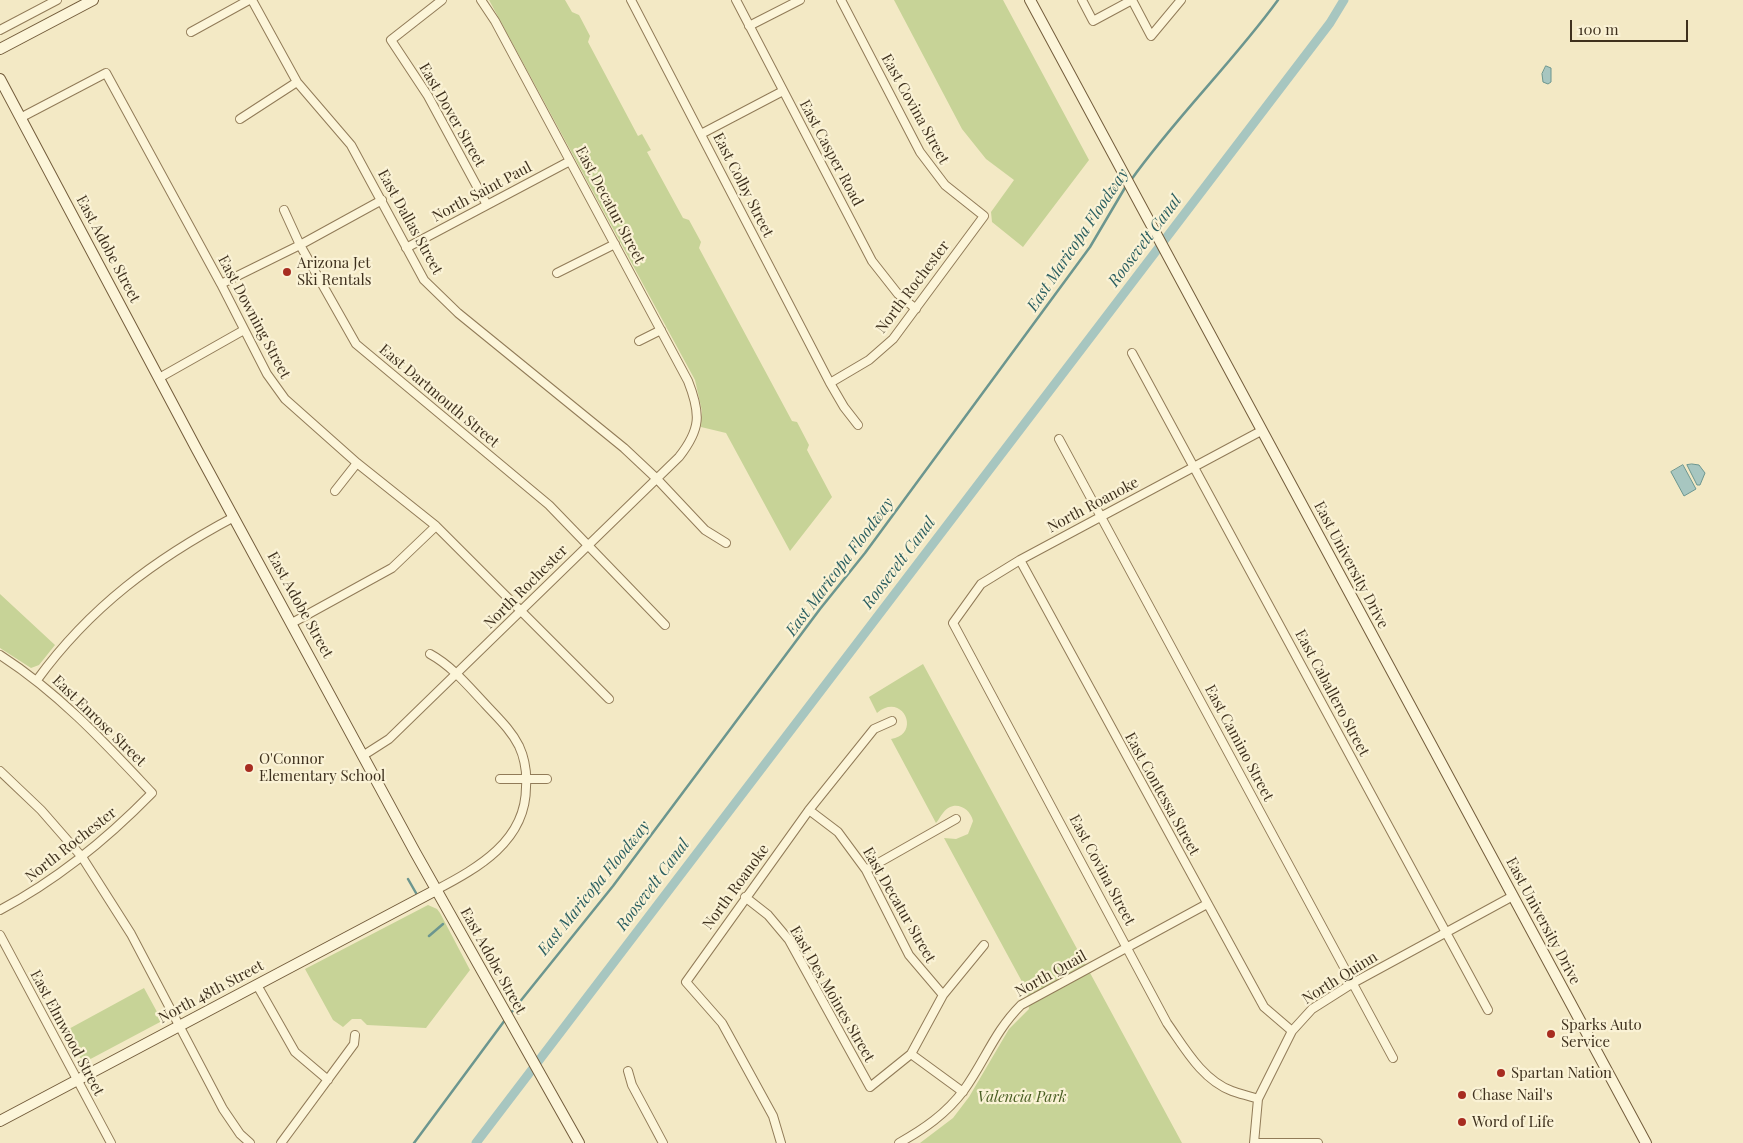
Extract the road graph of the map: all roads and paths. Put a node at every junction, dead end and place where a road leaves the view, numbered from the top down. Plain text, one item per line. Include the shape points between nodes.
1 (58, 0) edge
2 (94, 0) edge
3 (250, 0) edge
4 (442, 0) edge
5 (481, 0) edge
6 (631, 0) edge
7 (736, 0) edge
8 (800, 0) edge
9 (841, 0) edge
10 (1030, 0) edge
11 (1082, 0) edge
12 (1132, 0) edge
13 (1181, 0) edge
14 (749, 26) junction
15 (0, 30) edge
16 (191, 32) dead end
17 (0, 49) edge
18 (0, 79) edge
19 (297, 82) junction
20 (783, 91) junction
21 (22, 117) junction
22 (240, 119) dead end
23 (701, 134) junction
24 (570, 160) junction
25 (382, 200) junction
26 (487, 205) junction
27 (284, 210) dead end
28 (984, 216) joint
29 (615, 244) junction
30 (300, 245) junction
31 (406, 248) junction
32 (558, 273) dead end
33 (221, 284) junction
34 (916, 309) junction
35 (244, 330) junction
36 (661, 330) junction
37 (640, 341) dead end
38 (1132, 353) dead end
39 (159, 378) junction
40 (830, 382) junction
41 (858, 425) dead end
42 (696, 429) joint
43 (1261, 431) junction
44 (1059, 439) dead end
45 (357, 463) junction
46 (1194, 467) junction
47 (657, 479) junction
48 (335, 491) dead end
49 (1101, 516) junction
50 (234, 517) junction
51 (436, 526) junction
52 (726, 543) dead end
53 (588, 545) junction
54 (1020, 560) junction
55 (522, 610) junction
56 (953, 622) joint
57 (292, 623) junction
58 (665, 625) dead end
59 (430, 654) dead end
60 (0, 655) edge
61 (457, 674) junction
62 (37, 680) junction
63 (608, 699) dead end
64 (892, 721) dead end
65 (364, 755) junction
66 (0, 771) edge
67 (500, 779) dead end
68 (527, 779) junction
69 (547, 779) dead end
70 (152, 793) joint
71 (809, 810) junction
72 (956, 819) dead end
73 (82, 857) junction
74 (866, 870) junction
75 (436, 890) junction
76 (1513, 896) junction
77 (745, 897) junction
78 (1207, 904) junction
79 (0, 910) edge
80 (1446, 933) junction
81 (0, 935) edge
82 (984, 945) dead end
83 (1127, 947) junction
84 (1353, 983) junction
85 (257, 985) junction
86 (943, 995) junction
87 (1488, 1010) dead end
88 (178, 1026) junction
89 (1292, 1031) junction
90 (355, 1035) dead end
91 (911, 1054) junction
92 (1393, 1058) dead end
93 (628, 1071) dead end
94 (77, 1080) junction
95 (328, 1080) junction
96 (963, 1092) junction
97 (1258, 1099) junction
98 (0, 1121) edge
99 (110, 1143) edge
100 (250, 1143) edge
101 (281, 1143) edge
102 (579, 1143) edge
103 (663, 1143) edge
104 (781, 1143) edge
105 (899, 1143) edge
106 (1254, 1143) edge
107 (1318, 1143) edge
108 (1646, 1143) edge

1 - 15 street
2 - 17 street
3 - 16 street
3 - 19 street, East Dallas Street
4 - 26 street, East Dover Street via 391,40 428,96
5 - 24 street, East Decatur Street
6 - 23 street, East Colby Street
7 - 14 street, East Casper Road
8 - 14 street
9 - 28 street, East Covina Street via 920,152 945,185
10 - 43 street, East University Drive
11 - 12 street via 1094,21
12 - 13 street via 1151,36
14 - 20 street, East Casper Road
18 - 21 street, East Adobe Street
19 - 22 street
19 - 25 street, East Dallas Street via 351,145
20 - 23 street
20 - 34 street, East Casper Road via 872,261 898,294
21 - 33 street, East Downing Street via 106,73
21 - 39 street, East Adobe Street
23 - 40 street, East Colby Street
24 - 26 street, North Saint Paul
24 - 29 street, East Decatur Street
25 - 30 street
25 - 31 street, East Dallas Street
26 - 31 street, North Saint Paul
27 - 30 street, East Dartmouth Street
28 - 34 street, North Rochester
29 - 32 street
29 - 36 street, East Decatur Street
30 - 33 street
30 - 53 street, East Dartmouth Street via 356,344 549,505
31 - 47 street, East Dallas Street via 424,280 439,296 624,448
33 - 35 street, East Downing Street
34 - 40 street, North Rochester via 893,339 869,360
35 - 39 street
35 - 45 street, East Downing Street via 284,399
36 - 37 street
36 - 42 street, East Decatur Street via 695,398
38 - 46 street, East Caballero Street
39 - 50 street, East Adobe Street
40 - 41 street, East Colby Street
42 - 47 street, North Rochester via 687,447
43 - 46 street, North Roanoke
43 - 76 street, East University Drive
44 - 49 street, East Camino Street
45 - 48 street
45 - 51 street, East Downing Street
46 - 49 street, North Roanoke
46 - 80 street, East Caballero Street
47 - 52 street, East Dallas Street via 705,530
47 - 53 street, North Rochester
49 - 54 street, North Roanoke
49 - 84 street, East Camino Street
50 - 57 street, East Adobe Street
50 - 62 street via 172,552 124,587 59,649
51 - 55 street, East Downing Street
51 - 57 street via 392,568
53 - 55 street, North Rochester
53 - 58 street, East Dartmouth Street
54 - 56 street, North Roanoke via 981,584
54 - 78 street, East Contessa Street
55 - 61 street, North Rochester
55 - 63 street, East Downing Street
56 - 83 street, East Covina Street
57 - 65 street, East Adobe Street
59 - 61 street
60 - 62 street, East Enrose Street
61 - 65 street, North Rochester via 389,739
61 - 68 street via 511,732 524,757
62 - 70 street, East Enrose Street via 90,727
64 - 71 street, North Roanoke via 874,729
65 - 75 street, East Adobe Street
66 - 73 street via 41,810
67 - 68 street
68 - 69 street
68 - 75 street via 522,812 502,847 477,868
70 - 73 street, North Rochester
71 - 74 street, East Decatur Street via 838,832
71 - 77 street, North Roanoke
72 - 74 street
73 - 79 street, North Rochester via 47,883
73 - 88 street via 131,934
74 - 86 street, East Decatur Street via 909,955
75 - 85 street, North 48th Street
75 - 102 street, East Adobe Street
76 - 80 street, North Quinn
76 - 108 street, East University Drive
77 - 91 street, East Des Moines Street via 768,915 789,940 870,1087
77 - 104 street, North Roanoke via 686,982 722,1023 773,1116
78 - 83 street, North Quail
78 - 89 street, East Contessa Street via 1264,1007
80 - 84 street, North Quinn
80 - 87 street, East Caballero Street
81 - 94 street, East Elmwood Street
82 - 86 street
83 - 96 street, North Quail via 1021,1005 1004,1022
83 - 97 street, East Covina Street via 1167,1023 1193,1060 1230,1091
84 - 89 street, North Quinn via 1312,1009
84 - 92 street, East Camino Street
85 - 88 street, North 48th Street
85 - 95 street via 295,1052
86 - 91 street
88 - 94 street, North 48th Street
88 - 100 street via 223,1109
89 - 97 street, North Quinn
90 - 95 street via 354,1044
91 - 96 street
93 - 103 street via 632,1085
94 - 98 street, North 48th Street
94 - 99 street, East Elmwood Street
95 - 101 street
96 - 105 street, North Quail via 946,1111
97 - 106 street, North Quinn
106 - 107 street, North Quinn

